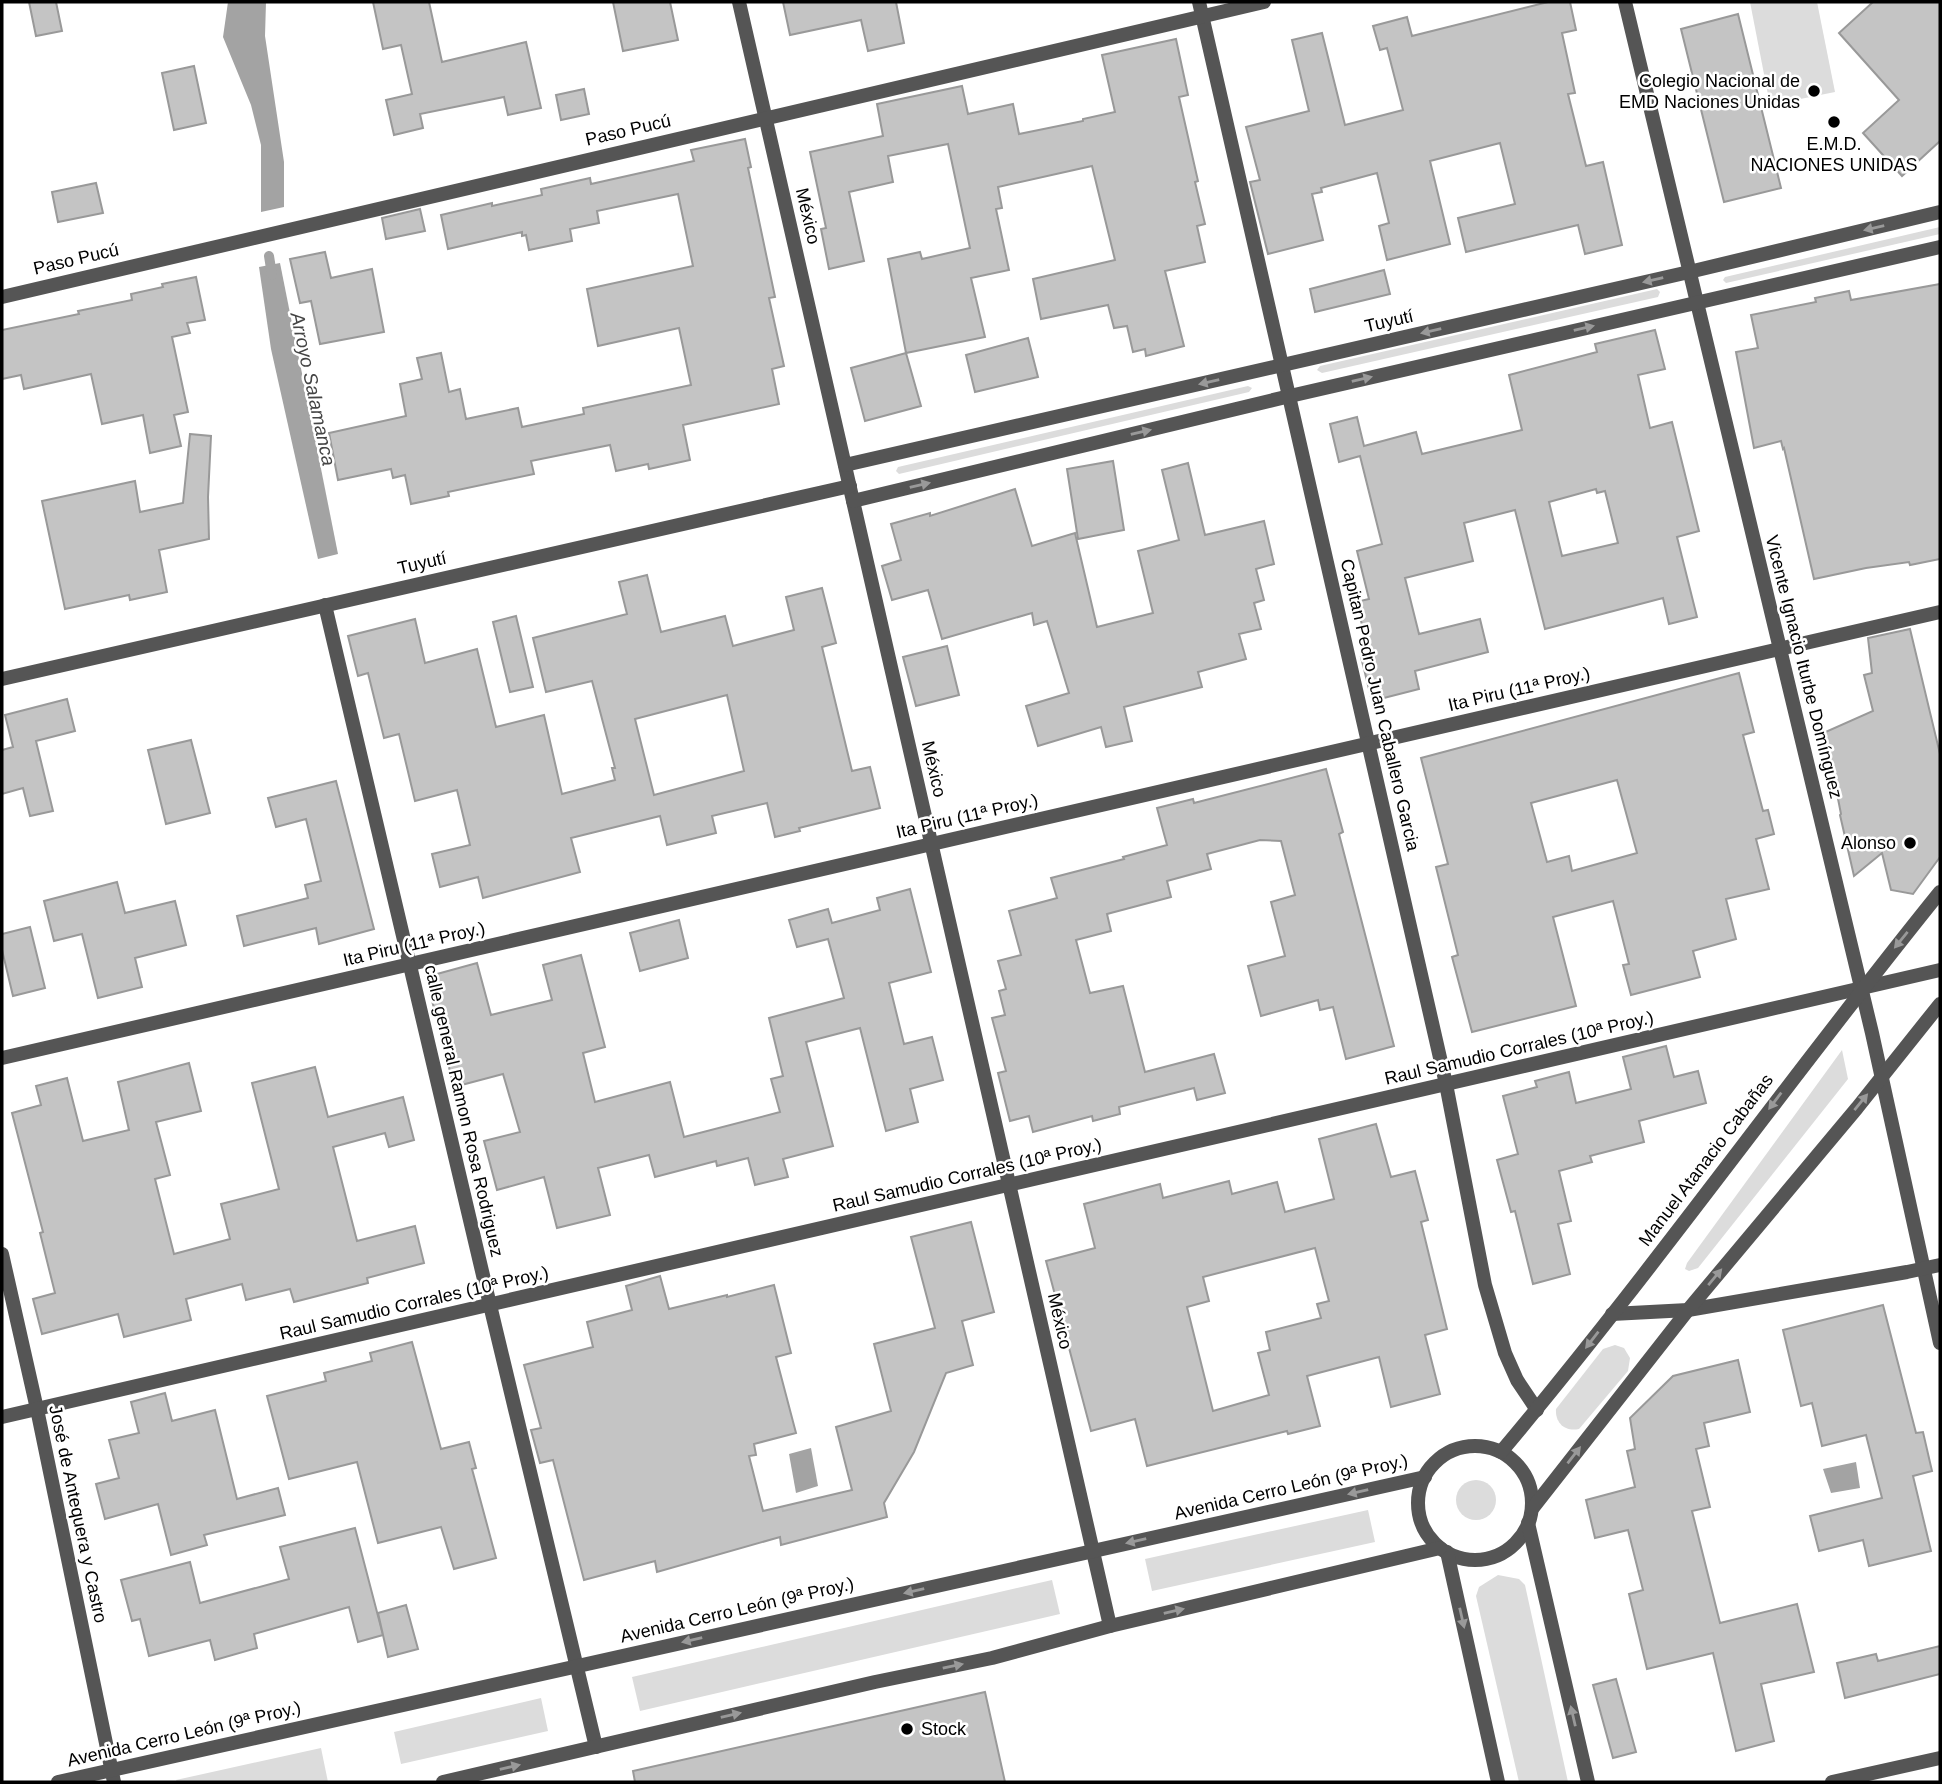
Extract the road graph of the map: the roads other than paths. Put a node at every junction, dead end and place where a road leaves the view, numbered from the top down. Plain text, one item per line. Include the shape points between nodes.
1 (739, 2) edge
2 (1264, 2) edge
3 (1625, 2) edge
4 (1201, 9) edge
5 (766, 118) junction
6 (1940, 212) edge
7 (1940, 247) edge
8 (1689, 272) junction
9 (2, 297) edge
10 (1696, 302) junction
11 (1282, 365) junction
12 (1290, 396) junction
13 (845, 465) junction
14 (850, 486) junction
15 (853, 501) junction
16 (325, 605) junction
17 (1940, 612) edge
18 (1780, 649) junction
19 (2, 679) edge
20 (1369, 744) junction
21 (932, 844) junction
22 (1940, 892) edge
23 (409, 964) junction
24 (1940, 970) edge
25 (1862, 988) junction
26 (1940, 1004) edge
27 (2, 1058) edge
28 (1882, 1077) junction
29 (1446, 1084) junction
30 (1009, 1185) junction
31 (2, 1254) edge
32 (1940, 1265) edge
33 (1923, 1269) junction
34 (490, 1305) junction
35 (1688, 1310) junction
36 (1612, 1314) junction
37 (1940, 1343) edge
38 (37, 1409) junction
39 (1537, 1410) junction
40 (2, 1417) edge
41 (1501, 1452) junction
42 (1425, 1477) junction
43 (1530, 1516) junction
44 (1444, 1550) junction
45 (1093, 1551) junction
46 (1110, 1626) junction
47 (577, 1666) junction
48 (596, 1747) junction
49 (1940, 1758) edge
50 (113, 1776) edge
51 (58, 1782) edge
52 (443, 1782) edge
53 (1498, 1782) edge
54 (1588, 1782) edge
55 (1832, 1782) edge

1 - 5 street, México
2 - 4 street, Paso Pucú
3 - 8 street, Vicente Ignacio Iturbe Domínguez
4 - 5 street, Paso Pucú
4 - 11 street, Capitan Pedro Juan Caballero Garcia
5 - 9 street, Paso Pucú
5 - 13 street, México
6 -> 8 street, Tuyutí
7 - 10 street
8 - 10 street, Vicente Ignacio Iturbe Domínguez
8 -> 11 street, Tuyutí
12 -> 10 street
10 - 18 street, Vicente Ignacio Iturbe Domínguez
11 - 12 street, Capitan Pedro Juan Caballero Garcia
11 -> 13 street, Tuyutí
15 -> 12 street
12 - 20 street, Capitan Pedro Juan Caballero Garcia
13 - 14 street, México
14 - 15 street, México
14 - 16 street, Tuyutí
15 - 21 street, México
16 - 19 street, Tuyutí
16 - 23 street, calle general Ramon Rosa Rodriguez
17 - 18 street, Ita Piru (11ª Proy.)
18 - 20 street, Ita Piru (11ª Proy.)
18 - 25 street, Vicente Ignacio Iturbe Domínguez
20 - 21 street, Ita Piru (11ª Proy.)
20 - 29 street, Capitan Pedro Juan Caballero Garcia
21 - 23 street, Ita Piru (11ª Proy.)
21 - 30 street, México
22 -> 25 street, Manuel Atanacio Cabañas
23 - 27 street, Ita Piru (11ª Proy.)
23 - 34 street, calle general Ramon Rosa Rodriguez
24 - 25 street, Raul Samudio Corrales (10ª Proy.)
25 - 28 street, Vicente Ignacio Iturbe Domínguez
25 - 29 street, Raul Samudio Corrales (10ª Proy.)
25 -> 36 street, Manuel Atanacio Cabañas
26 - 28 street
28 - 33 street, Vicente Ignacio Iturbe Domínguez
35 -> 28 street
29 - 30 street, Raul Samudio Corrales (10ª Proy.)
29 - 39 street, Capitan Pedro Juan Caballero Garcia via 1488,1298 1505,1353
30 - 34 street, Raul Samudio Corrales (10ª Proy.)
30 - 45 street, México
31 - 38 street, José de Antequera y Castro
32 - 33 street
33 - 35 street
33 - 37 street, Vicente Ignacio Iturbe Domínguez
34 - 38 street, Raul Samudio Corrales (10ª Proy.)
34 - 47 street, calle general Ramon Rosa Rodriguez
35 - 36 street
43 -> 35 street
36 -> 39 street, Manuel Atanacio Cabañas
38 - 40 street, Raul Samudio Corrales (10ª Proy.)
38 - 50 street, José de Antequera y Castro
39 - 41 street, Manuel Atanacio Cabañas
41 - 42 street via 1478,1446 1460,1448 1436,1462
41 - 43 street via 1525,1476 1531,1492
42 - 44 street via 1418,1502 1420,1516 1431,1539
42 -> 45 street, Avenida Cerro León (9ª Proy.)
43 - 44 street via 1514,1545 1491,1558 1465,1559
54 -> 43 street
46 -> 44 street
44 -> 53 street
45 - 46 street, México
45 -> 47 street, Avenida Cerro León (9ª Proy.)
48 -> 46 street via 992,1658
47 - 48 street, calle general Ramon Rosa Rodriguez
47 - 50 street, Avenida Cerro León (9ª Proy.)
52 -> 48 street
49 - 55 street
50 - 51 street, Avenida Cerro León (9ª Proy.)

